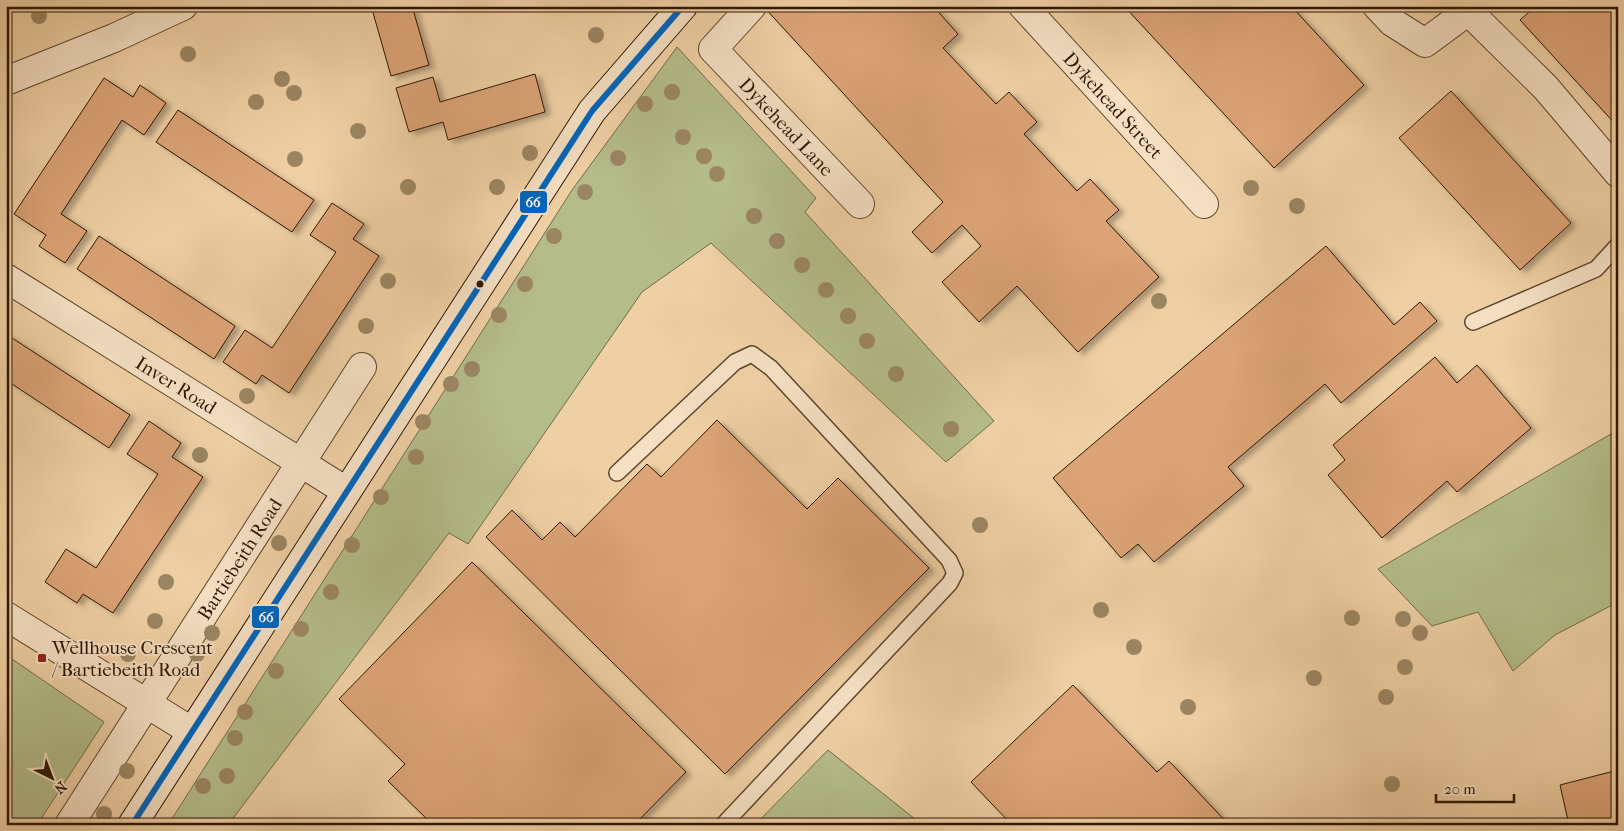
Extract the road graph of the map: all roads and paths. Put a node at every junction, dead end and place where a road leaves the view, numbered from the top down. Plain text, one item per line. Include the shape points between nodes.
1 (183, 6) edge
2 (683, 6) edge
3 (752, 6) edge
4 (1023, 6) edge
5 (1377, 6) edge
6 (1469, 8) edge
7 (6, 81) edge
8 (1618, 173) edge
9 (860, 204) dead end
10 (1204, 204) dead end
11 (1618, 245) edge
12 (6, 278) edge
13 (1473, 322) dead end
14 (362, 367) dead end
15 (300, 464) junction
16 (616, 473) dead end
17 (346, 492) junction
18 (6, 616) edge
19 (147, 704) junction
20 (191, 731) junction
21 (68, 825) edge
22 (132, 825) edge
23 (723, 825) edge

1 - 7 street via 114,38
2 - 17 street via 592,111
3 - 9 street, Dykehead Lane via 713,49
4 - 10 street, Dykehead Street
5 - 6 street via 1392,22 1425,43
6 - 8 street via 1546,88
11 - 13 lane via 1596,269
12 - 15 street, Inver Road
14 - 15 street, Bartiebeith Road
15 - 17 street, Inver Road
15 - 19 street, Bartiebeith Road
16 - 23 lane via 735,362 752,354 771,368 949,560 954,573 950,583
17 - 20 street
18 - 19 street
19 - 20 street
19 - 21 street, Bartiebeith Road
20 - 22 street

